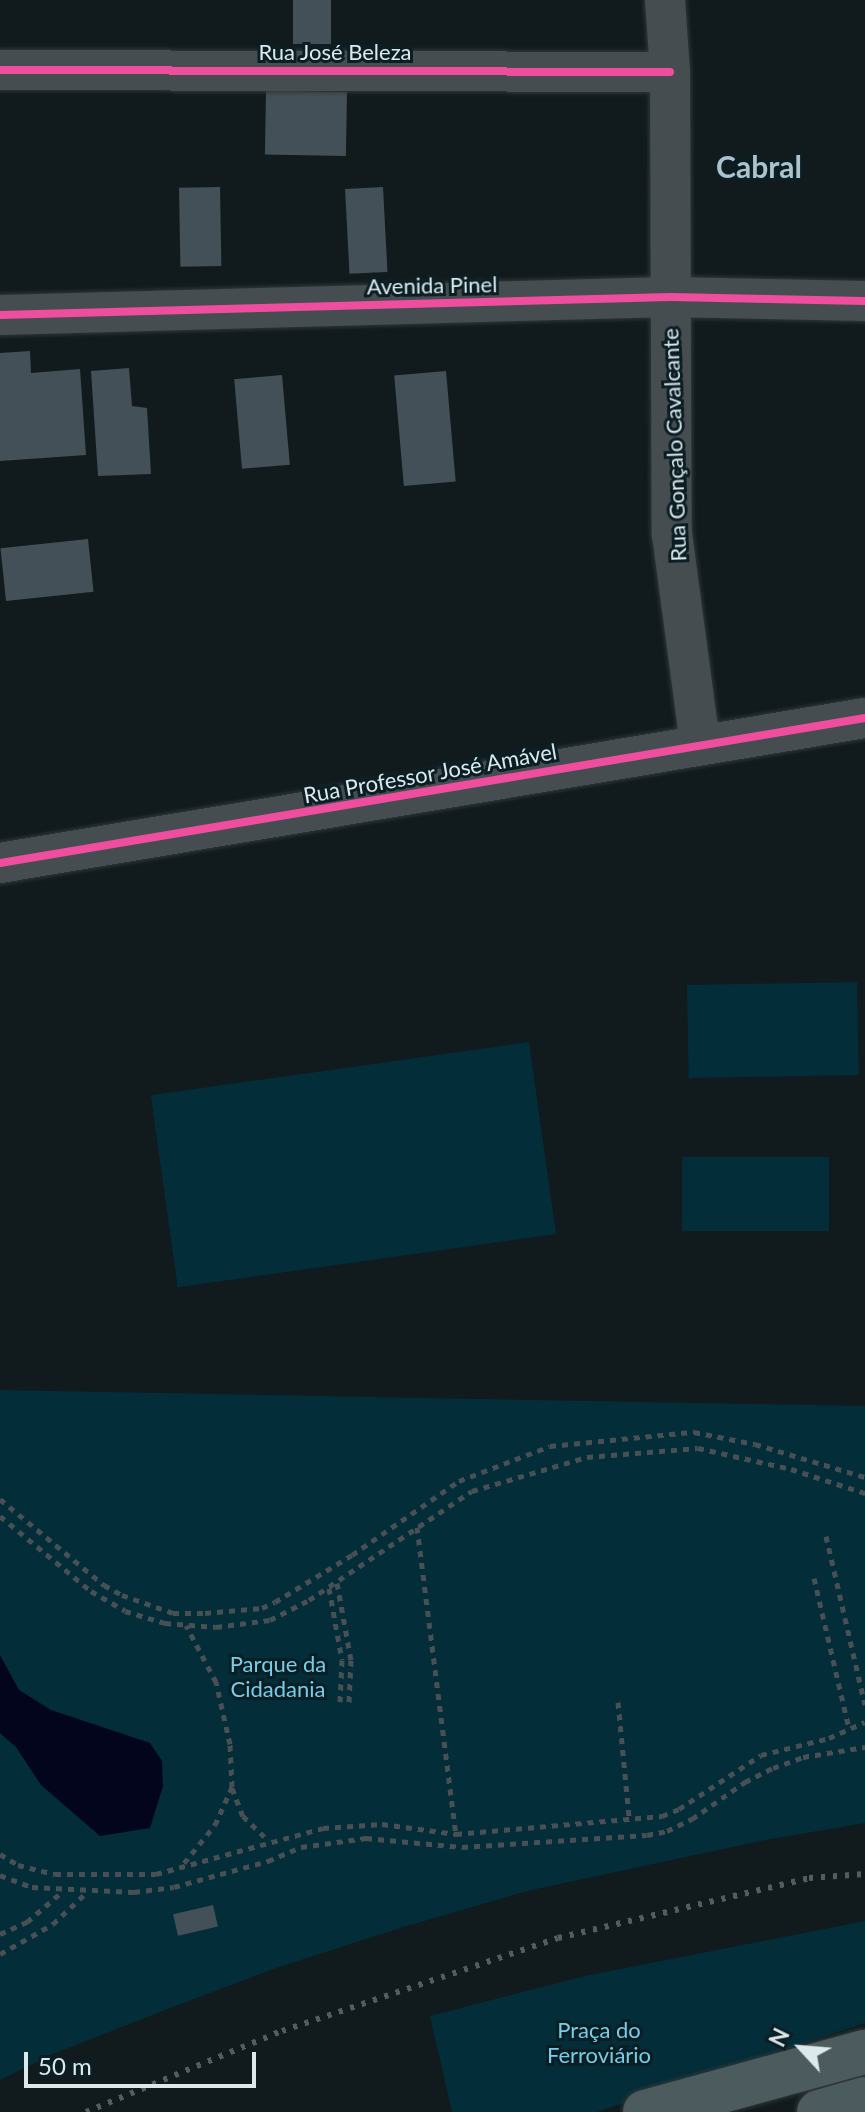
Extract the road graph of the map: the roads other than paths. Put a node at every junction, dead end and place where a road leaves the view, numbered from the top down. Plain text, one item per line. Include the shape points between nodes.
1 (665, 0) edge
2 (0, 70) edge
3 (670, 72) junction
4 (670, 297) junction
5 (865, 301) edge
6 (0, 315) edge
7 (865, 718) edge
8 (700, 745) junction
9 (0, 863) edge
10 (865, 2052) edge
11 (865, 2099) edge
12 (645, 2112) edge
13 (819, 2112) edge

1 - 3 street, Rua Gonçalo Cavalcante
2 - 3 street, Rua José Beleza
3 - 4 street, Rua Gonçalo Cavalcante
4 - 5 street, Avenida Pinel
4 - 6 street, Avenida Pinel
4 - 8 street, Rua Gonçalo Cavalcante via 672,534
7 - 8 street, Rua Professor José Amável
8 - 9 street, Rua Professor José Amável
10 - 12 main road
11 - 13 main road

